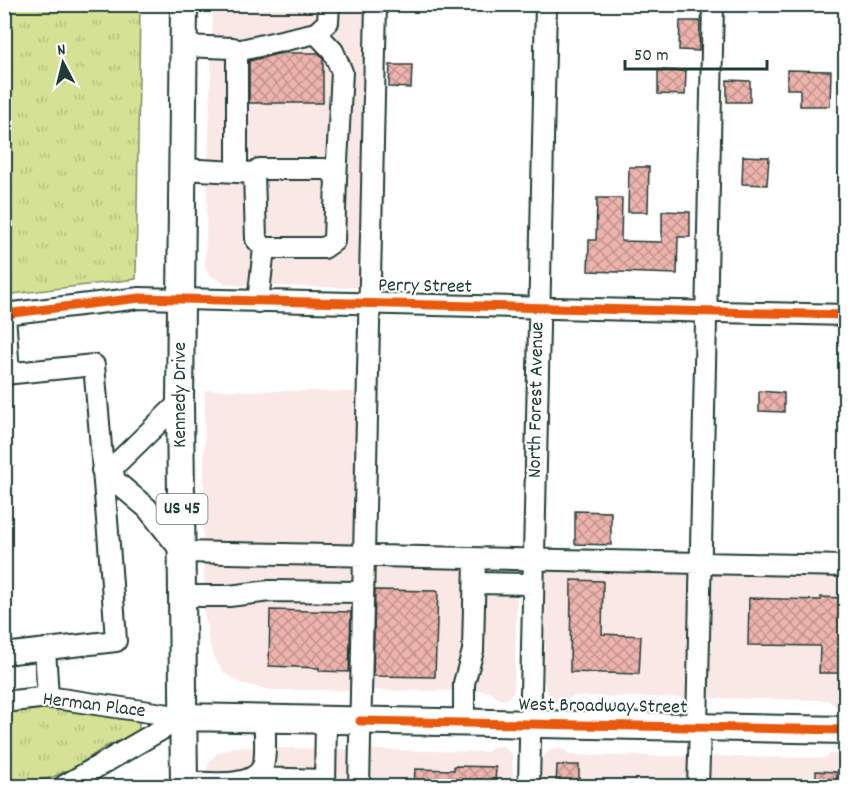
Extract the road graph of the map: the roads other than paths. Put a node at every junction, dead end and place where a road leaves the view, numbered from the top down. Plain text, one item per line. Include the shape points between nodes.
1 (184, 4) edge
2 (329, 4) edge
3 (376, 4) edge
4 (546, 4) edge
5 (713, 4) edge
6 (316, 33) junction
7 (183, 46) junction
8 (237, 51) junction
9 (182, 169) junction
10 (246, 173) junction
11 (336, 179) junction
12 (264, 248) junction
13 (181, 300) junction
14 (258, 302) junction
15 (369, 304) junction
16 (539, 308) junction
17 (706, 312) junction
18 (5, 314) edge
19 (846, 315) edge
20 (7, 374) edge
21 (180, 402) junction
22 (107, 469) junction
23 (182, 552) junction
24 (364, 556) junction
25 (475, 559) junction
26 (534, 559) junction
27 (701, 563) junction
28 (846, 566) edge
29 (475, 583) junction
30 (533, 584) junction
31 (363, 592) junction
32 (183, 596) junction
33 (45, 649) junction
34 (4, 654) edge
35 (48, 697) junction
36 (4, 702) edge
37 (183, 717) junction
38 (265, 719) junction
39 (326, 720) junction
40 (360, 721) junction
41 (464, 722) junction
42 (530, 723) junction
43 (698, 727) junction
44 (846, 730) edge
45 (255, 777) junction
46 (325, 783) edge
47 (184, 784) edge
48 (227, 784) edge
49 (64, 786) edge
50 (359, 786) edge
51 (529, 786) edge
52 (698, 786) edge

1 - 7 main road, Kennedy Drive / US 45
2 - 6 street via 328,22
3 - 15 street
4 - 16 street, North Forest Avenue
5 - 17 street
6 - 8 street
6 - 11 street via 333,51 342,72
7 - 8 street
7 - 9 main road, Kennedy Drive / US 45
8 - 10 street
9 - 10 street
9 - 13 main road, Kennedy Drive / US 45
10 - 11 street via 259,169 324,169
10 - 12 street via 256,238
11 - 12 street via 334,242 324,248
12 - 14 street
13 - 14 street, Perry Street
13 - 18 street, Perry Street via 140,298
13 - 21 main road, Kennedy Drive / US 45
14 - 15 street, Perry Street
15 - 16 street, Perry Street
15 - 24 street
16 - 17 street, Perry Street
16 - 26 street, North Forest Avenue
17 - 19 street, Perry Street
17 - 27 street
18 - 20 street
20 - 22 street via 94,365
21 - 22 street
21 - 23 main road, Kennedy Drive / US 45
22 - 23 street via 115,481 147,508
22 - 33 street via 116,641
23 - 24 street
23 - 32 main road, Kennedy Drive / US 45
24 - 25 street
24 - 31 street
25 - 26 street
25 - 29 street
26 - 27 street
26 - 30 street, North Forest Avenue
27 - 28 street
27 - 43 street
29 - 30 street
29 - 41 street via 473,651 464,683
30 - 42 street, North Forest Avenue
31 - 32 street via 270,591
31 - 40 street
32 - 37 main road, Kennedy Drive / US 45
33 - 34 street
33 - 35 street
35 - 36 street, Herman Place
35 - 37 street, Herman Place
37 - 38 main road, West Broadway Street
37 - 47 main road, Kennedy Drive / US 45
37 - 49 street
38 - 39 main road, West Broadway Street
38 - 45 street via 264,765
39 - 40 main road, West Broadway Street
39 - 46 street
40 - 41 main road, West Broadway Street
40 - 50 street
41 - 42 main road, West Broadway Street
42 - 43 main road, West Broadway Street
42 - 51 street, North Forest Avenue
43 - 44 main road, West Broadway Street
43 - 52 street
45 - 46 street
45 - 48 street
47 - 48 street

